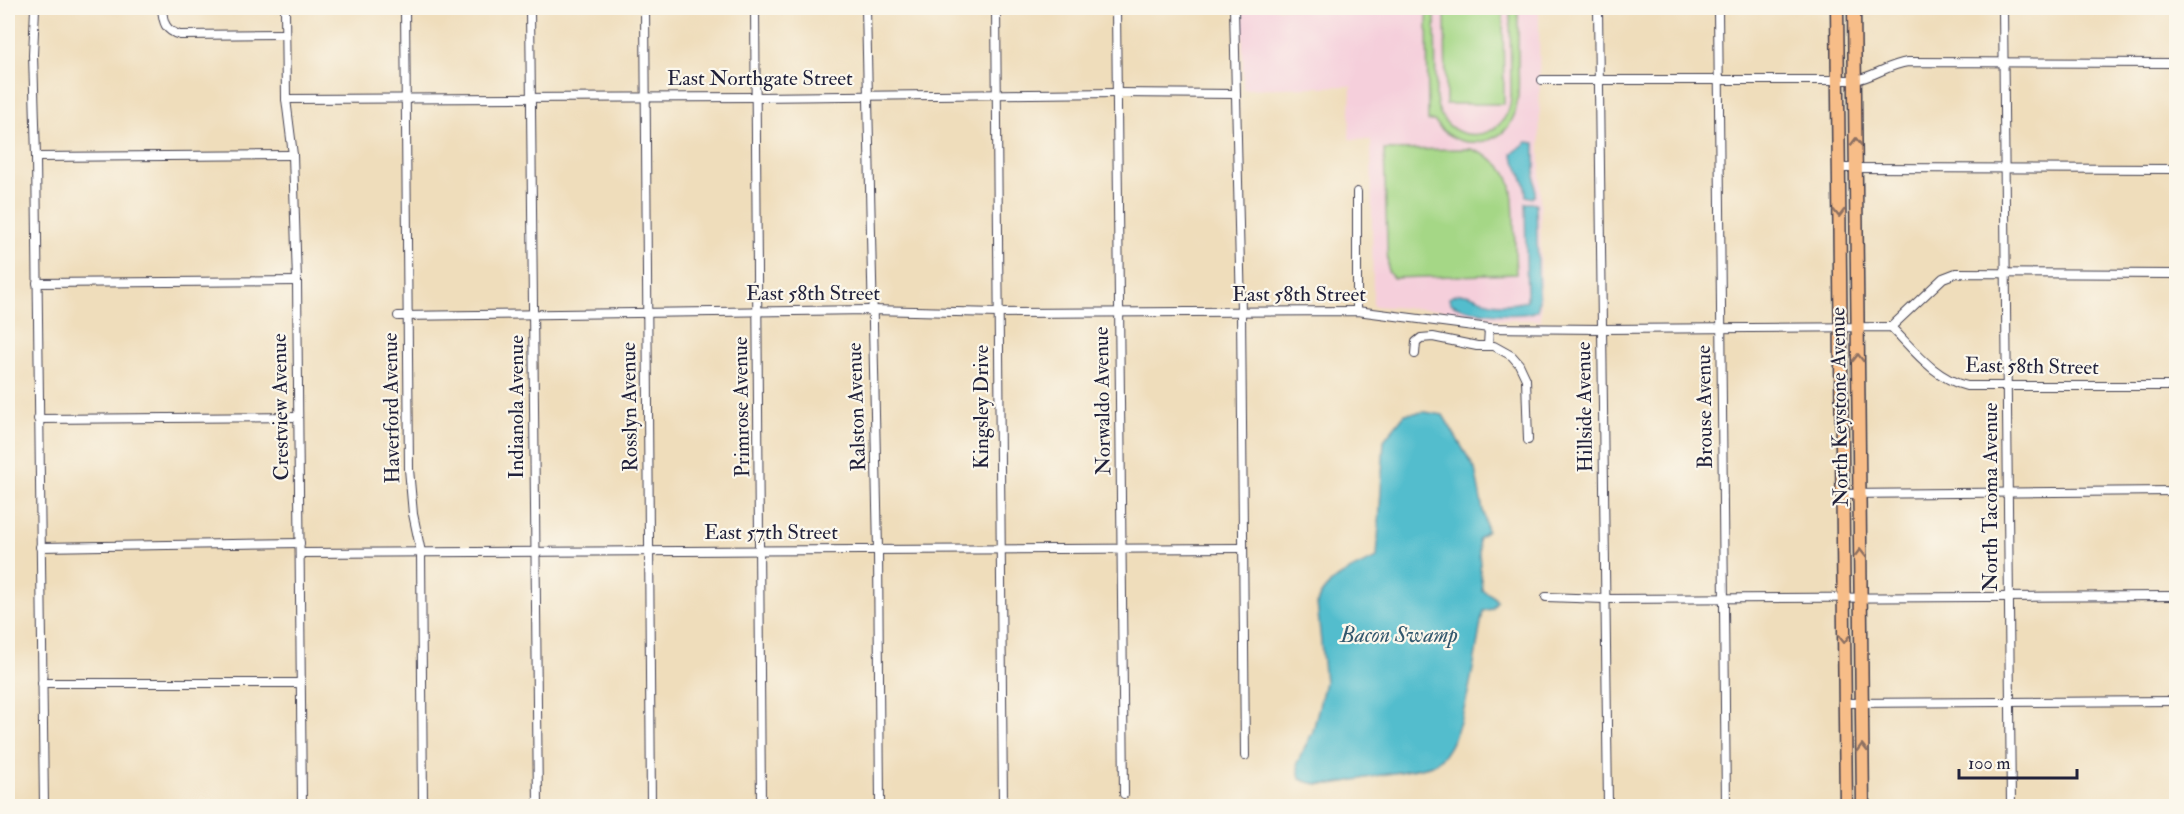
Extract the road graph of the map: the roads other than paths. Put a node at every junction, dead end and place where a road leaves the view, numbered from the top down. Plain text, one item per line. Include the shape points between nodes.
1 (35, 8) edge
2 (162, 8) edge
3 (285, 8) edge
4 (405, 8) edge
5 (531, 8) edge
6 (645, 8) edge
7 (755, 8) edge
8 (866, 8) edge
9 (996, 8) edge
10 (1116, 8) edge
11 (1234, 8) edge
12 (1598, 8) edge
13 (1718, 8) edge
14 (1837, 8) edge
15 (1854, 8) edge
16 (2003, 8) edge
17 (285, 34) junction
18 (2004, 63) junction
19 (2176, 63) edge
20 (1542, 80) dead end
21 (1838, 80) junction
22 (1855, 80) junction
23 (1599, 81) junction
24 (1719, 81) junction
25 (1117, 93) junction
26 (1235, 94) junction
27 (996, 95) junction
28 (867, 96) junction
29 (646, 97) junction
30 (756, 97) junction
31 (406, 98) junction
32 (531, 98) junction
33 (286, 99) junction
34 (293, 156) junction
35 (36, 157) junction
36 (1839, 168) junction
37 (1856, 168) junction
38 (2004, 168) junction
39 (2176, 169) edge
40 (1357, 192) dead end
41 (2006, 273) junction
42 (2176, 274) edge
43 (297, 281) junction
44 (37, 283) junction
45 (871, 310) junction
46 (758, 311) junction
47 (1119, 311) junction
48 (1357, 311) junction
49 (1241, 312) junction
50 (646, 313) junction
51 (998, 314) junction
52 (533, 315) junction
53 (398, 316) dead end
54 (408, 316) junction
55 (1891, 327) junction
56 (1489, 328) junction
57 (1721, 328) junction
58 (1840, 328) junction
59 (1858, 328) junction
60 (1602, 329) junction
61 (1488, 346) junction
62 (1415, 354) dead end
63 (2007, 386) junction
64 (2176, 386) edge
65 (298, 417) junction
66 (38, 419) junction
67 (1528, 440) dead end
68 (2176, 491) edge
69 (2008, 492) junction
70 (1842, 494) junction
71 (1859, 494) junction
72 (300, 543) junction
73 (40, 547) junction
74 (1243, 548) junction
75 (1000, 549) junction
76 (1122, 549) junction
77 (760, 550) junction
78 (878, 550) junction
79 (649, 551) junction
80 (421, 552) junction
81 (535, 552) junction
82 (300, 553) junction
83 (2176, 596) edge
84 (1546, 597) dead end
85 (2009, 597) junction
86 (1724, 598) junction
87 (1843, 598) junction
88 (1860, 598) junction
89 (1604, 599) junction
90 (42, 683) junction
91 (300, 683) junction
92 (2176, 701) edge
93 (2011, 702) junction
94 (1845, 703) junction
95 (1862, 703) junction
96 (1245, 756) dead end
97 (1124, 794) dead end
98 (44, 807) edge
99 (302, 807) edge
100 (423, 807) edge
101 (538, 807) edge
102 (651, 807) edge
103 (761, 807) edge
104 (880, 807) edge
105 (1003, 807) edge
106 (1608, 807) edge
107 (1726, 807) edge
108 (1846, 807) edge
109 (1863, 807) edge
110 (2012, 807) edge

1 - 35 street
2 - 17 street via 168,29 180,34
3 - 17 street, Crestview Avenue
4 - 31 street, Haverford Avenue
5 - 32 street, Indianola Avenue
6 - 29 street, Rosslyn Avenue
7 - 30 street, Primrose Avenue
8 - 28 street, Ralston Avenue
9 - 27 street, Kingsley Drive
10 - 25 street, Norwaldo Avenue
11 - 26 street
12 - 23 street, Hillside Avenue
13 - 24 street, Brouse Avenue
14 - 21 main road, North Keystone Avenue
15 - 22 main road, North Keystone Avenue
16 - 18 street, North Tacoma Avenue
17 - 33 street, Crestview Avenue
18 - 19 street
18 - 22 street via 1905,62
18 - 38 street, North Tacoma Avenue
20 - 23 street
21 - 22 street
21 - 24 street
21 - 36 main road, North Keystone Avenue
37 -> 22 main road, North Keystone Avenue
23 - 24 street
23 - 60 street, Hillside Avenue
24 - 57 street, Brouse Avenue
25 - 26 street, East Northgate Street
25 - 27 street, East Northgate Street
25 - 47 street, Norwaldo Avenue
26 - 49 street
27 - 28 street, East Northgate Street
27 - 51 street, Kingsley Drive
28 - 30 street, East Northgate Street
28 - 45 street, Ralston Avenue
29 - 30 street, East Northgate Street
29 - 32 street, East Northgate Street
29 - 50 street, Rosslyn Avenue
30 - 46 street, Primrose Avenue
31 - 32 street, East Northgate Street
31 - 33 street, East Northgate Street
31 - 54 street, Haverford Avenue
32 - 52 street, Indianola Avenue
33 - 34 street, Crestview Avenue
34 - 35 street
34 - 43 street, Crestview Avenue
35 - 44 street
36 - 37 street
36 -> 58 main road, North Keystone Avenue
37 - 38 street
37 - 59 main road, North Keystone Avenue
38 - 39 street
38 - 41 street, North Tacoma Avenue
40 - 48 street
41 - 42 street
41 - 55 street via 1945,276
41 - 63 street, North Tacoma Avenue
43 - 44 street
43 - 65 street, Crestview Avenue
44 - 66 street
45 - 46 street, East 58th Street
45 - 51 street, East 58th Street
45 - 78 street, Ralston Avenue
46 - 50 street, East 58th Street
46 - 77 street, Primrose Avenue
47 - 49 street, East 58th Street
47 - 51 street, East 58th Street
47 - 76 street, Norwaldo Avenue
48 - 49 street, East 58th Street
48 - 56 street, East 58th Street
49 - 74 street
50 - 52 street, East 58th Street
50 - 79 street, Rosslyn Avenue
51 - 75 street, Kingsley Drive
52 - 54 street, East 58th Street
52 - 81 street, Indianola Avenue
53 - 54 street, East 58th Street
54 - 80 street, Haverford Avenue via 410,480
55 - 59 street, East 58th Street
55 - 63 street, East 58th Street via 1947,379 1967,386
56 - 60 street, East 58th Street
56 - 61 street
57 - 58 street, East 58th Street
57 - 60 street, East 58th Street
57 - 86 street, Brouse Avenue
58 - 59 street, East 58th Street
58 - 70 main road, North Keystone Avenue
71 -> 59 main road, North Keystone Avenue
60 - 89 street, Hillside Avenue
61 - 62 street via 1426,337 1416,342
61 - 67 street via 1507,351 1525,374
63 - 64 street, East 58th Street
63 - 69 street, North Tacoma Avenue
65 - 66 street
65 - 72 street, Crestview Avenue
66 - 73 street
68 - 69 street
69 - 71 street
69 - 85 street, North Tacoma Avenue
70 - 71 street
70 - 87 main road, North Keystone Avenue
88 -> 71 main road, North Keystone Avenue
72 - 73 street
72 - 82 street, Crestview Avenue
73 - 90 street
74 - 76 street, East 57th Street
74 - 96 street
75 - 76 street, East 57th Street
75 - 78 street, East 57th Street
75 - 105 street, Kingsley Drive
76 - 97 street, Norwaldo Avenue
77 - 78 street, East 57th Street
77 - 79 street, East 57th Street
77 - 103 street, Primrose Avenue
78 - 104 street, Ralston Avenue
79 - 81 street, East 57th Street
79 - 102 street, Rosslyn Avenue
80 - 81 street, East 57th Street
80 - 82 street, East 57th Street
80 - 100 street, Haverford Avenue
81 - 101 street, Indianola Avenue
82 - 91 street, Crestview Avenue
83 - 85 street
84 - 89 street
85 - 88 street
85 - 93 street, North Tacoma Avenue
86 - 87 street
86 - 89 street
86 - 107 street, Brouse Avenue
87 - 88 street
87 -> 94 main road, North Keystone Avenue
88 - 95 main road, North Keystone Avenue
89 - 106 street, Hillside Avenue
90 - 91 street
90 - 98 street
91 - 99 street, Crestview Avenue
92 - 93 street
93 - 95 street
93 - 110 street, North Tacoma Avenue
94 - 95 street
94 - 108 main road, North Keystone Avenue
109 -> 95 main road, North Keystone Avenue

